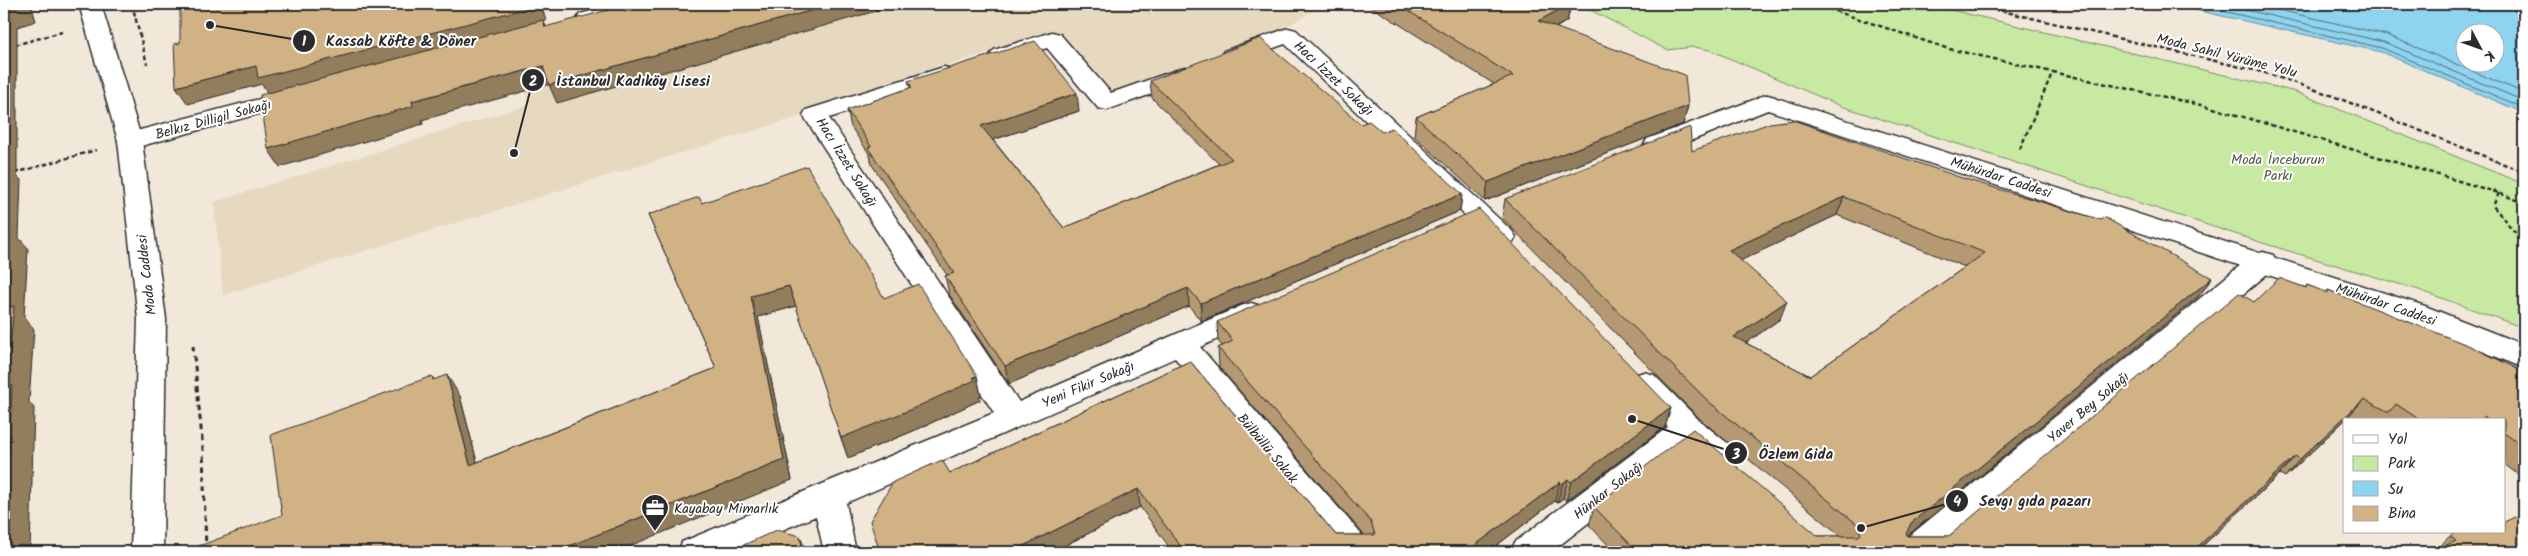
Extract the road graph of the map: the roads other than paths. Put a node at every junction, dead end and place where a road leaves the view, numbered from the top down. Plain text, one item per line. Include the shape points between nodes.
1 (644, 4) edge
2 (93, 13) edge
3 (567, 24) edge
4 (316, 91) edge
5 (130, 141) junction
6 (1638, 152) edge
7 (1490, 210) junction
8 (1453, 226) edge
9 (1522, 257) edge
10 (2263, 262) junction
11 (1271, 304) edge
12 (1180, 344) junction
13 (2524, 357) edge
14 (1626, 364) edge
15 (1012, 416) junction
16 (1688, 428) junction
17 (1739, 471) edge
18 (829, 498) junction
19 (147, 552) edge
20 (694, 552) edge
21 (840, 552) edge
22 (1356, 552) edge
23 (1527, 552) edge
24 (1914, 552) edge

1 - 3 street
2 - 5 street, Moda Caddesi
4 - 5 street, Belkız Dilligil Sokağı
5 - 19 street, Moda Caddesi via 152,319
6 - 10 street, Mühürdar Caddesi via 1767,102
7 - 8 street
7 - 9 street
7 - 15 street, Hacı İzzet Sokağı via 1288,36 1107,103 1052,39 815,115
10 - 13 street, Mühürdar Caddesi via 2415,313
10 - 24 street, Yaver Bey Sokağı
11 - 12 street, Yeni Fikir Sokağı
12 - 15 street, Yeni Fikir Sokağı
12 - 22 street, Bülbüllü Sokak
14 - 16 street
15 - 18 street, Yeni Fikir Sokağı
16 - 17 street
16 - 23 street, Hünkar Sokağı
18 - 20 street, Yeni Fikir Sokağı
18 - 21 street

